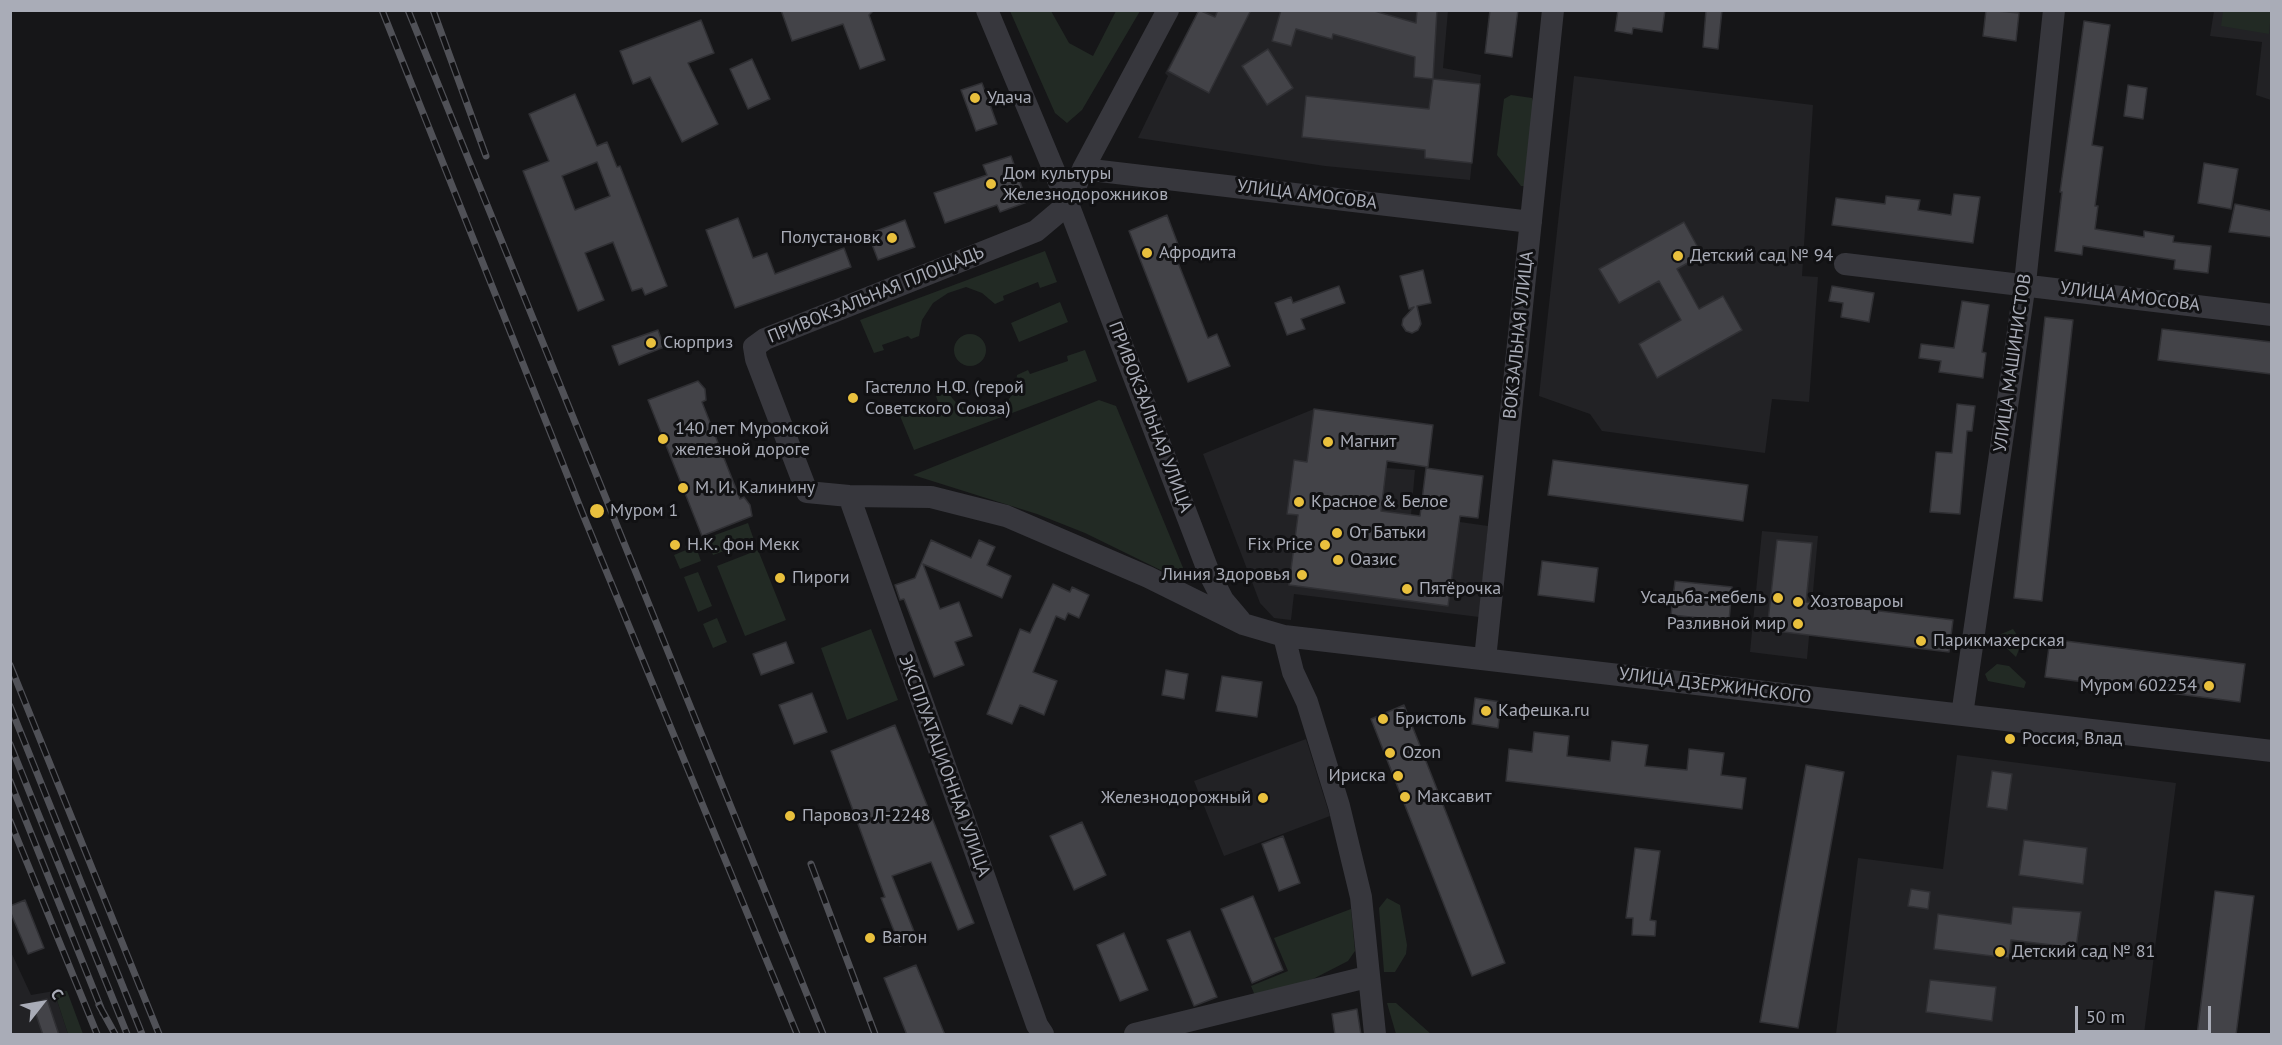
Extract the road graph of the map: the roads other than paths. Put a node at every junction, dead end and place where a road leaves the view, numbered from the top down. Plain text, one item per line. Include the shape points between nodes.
1 (987, 10) edge
2 (1168, 10) edge
3 (1553, 10) edge
4 (2054, 10) edge
5 (1083, 168) junction
6 (1068, 204) junction
7 (1531, 222) junction
8 (1845, 264) dead end
9 (2025, 283) junction
10 (2271, 315) edge
11 (807, 492) joint
12 (849, 496) junction
13 (1209, 573) junction
14 (1168, 587) junction
15 (1243, 624) junction
16 (1284, 636) junction
17 (1485, 659) junction
18 (1962, 715) junction
19 (2271, 750) edge
20 (1367, 977) junction
21 (1044, 1035) edge
22 (1135, 1035) edge
23 (1375, 1035) edge

1 - 6 street, ПРИВОКЗАЛЬНАЯ УЛИЦА
2 - 5 street
3 - 7 street, ВОКЗАЛЬНАЯ УЛИЦА
4 - 9 street, УЛИЦА МАШИНИСТОВ
5 - 6 street
5 - 7 street, УЛИЦА АМОСОВА
6 - 11 street, ПРИВОКЗАЛЬНАЯ ПЛОЩАДЬ via 1036,231 765,339 754,347
6 - 13 street, ПРИВОКЗАЛЬНАЯ УЛИЦА
7 - 17 street, ВОКЗАЛЬНАЯ УЛИЦА
8 - 9 street, УЛИЦА АМОСОВА
9 - 10 street, УЛИЦА АМОСОВА
9 - 18 street, УЛИЦА МАШИНИСТОВ
11 - 12 street, УЛИЦА ДЗЕРЖИНСКОГО
12 - 14 street, УЛИЦА ДЗЕРЖИНСКОГО via 931,497 1006,516
12 - 21 street, ЭКСПЛУАТАЦИОННАЯ УЛИЦА via 1037,1025
13 - 14 street via 1192,584
13 - 15 street, ПРИВОКЗАЛЬНАЯ УЛИЦА via 1223,600
14 - 15 street, УЛИЦА ДЗЕРЖИНСКОГО
15 - 16 street, УЛИЦА ДЗЕРЖИНСКОГО
16 - 17 street, УЛИЦА ДЗЕРЖИНСКОГО
16 - 20 street via 1340,806 1361,897
17 - 18 street, УЛИЦА ДЗЕРЖИНСКОГО
18 - 19 street, УЛИЦА ДЗЕРЖИНСКОГО
20 - 22 street
20 - 23 street

